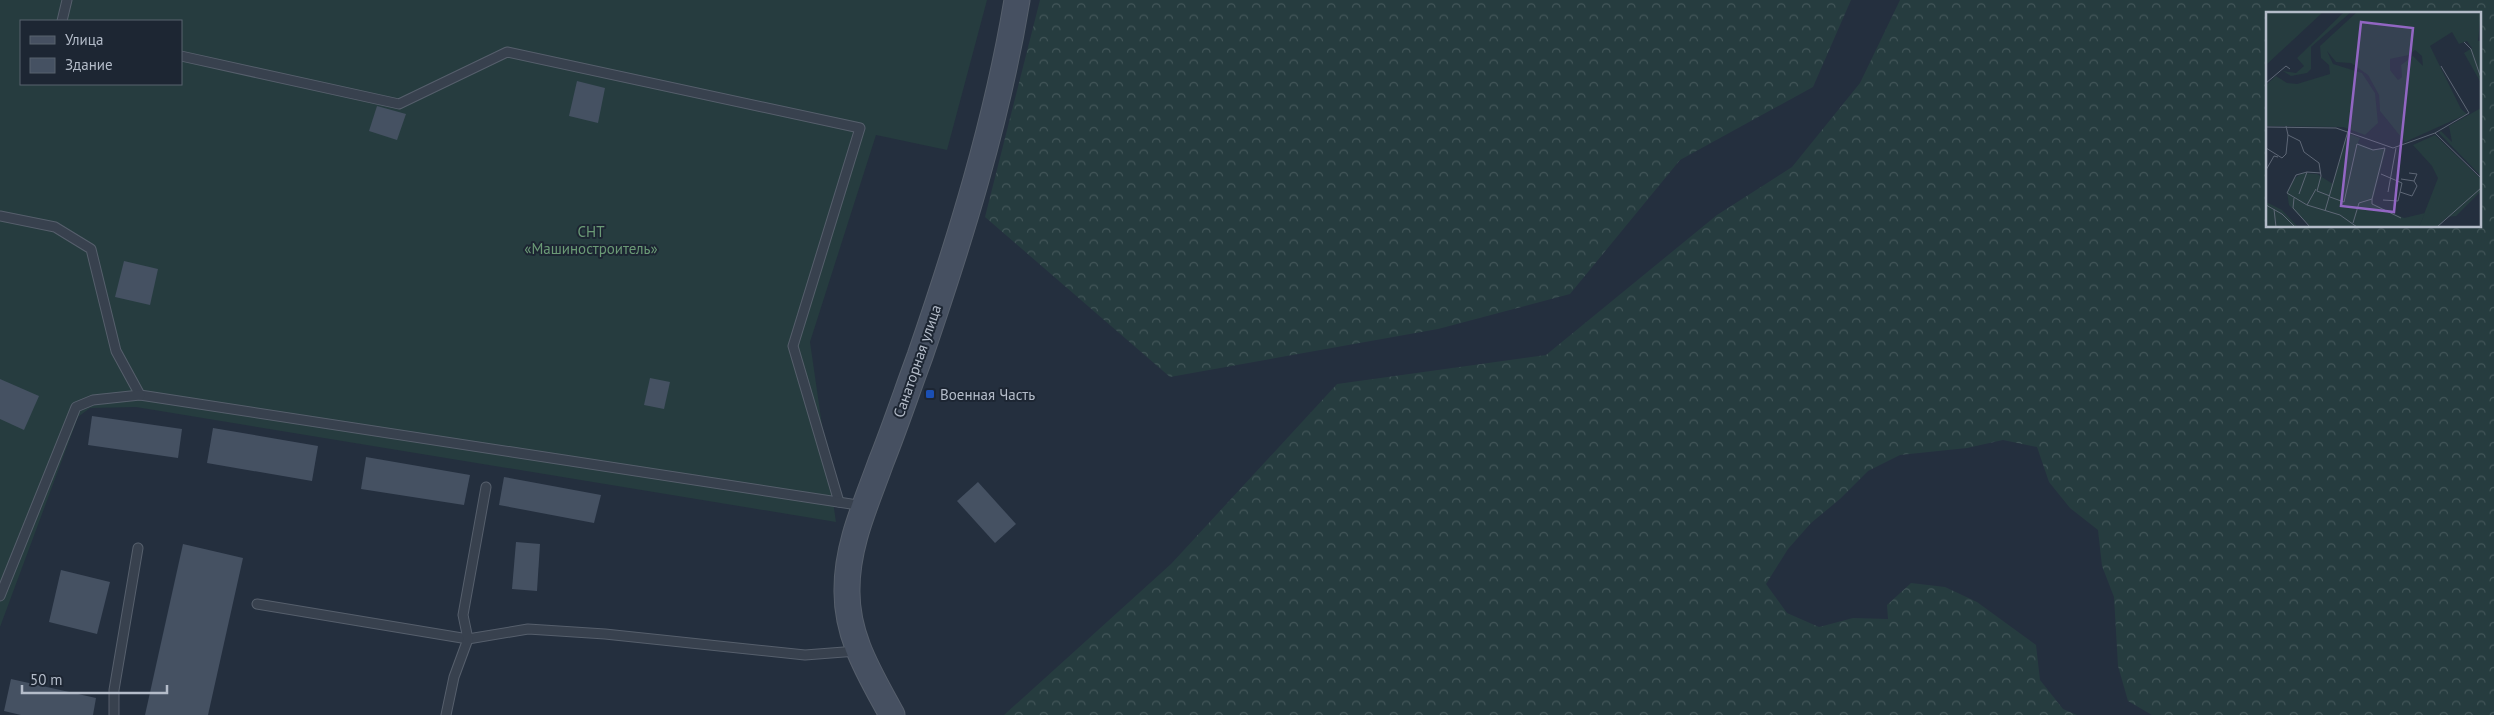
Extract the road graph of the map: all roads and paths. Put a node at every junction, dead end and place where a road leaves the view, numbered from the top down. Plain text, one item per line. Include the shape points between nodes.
1 (67, 0) edge
2 (1018, 0) edge
3 (62, 20) edge
4 (182, 56) edge
5 (0, 216) edge
6 (140, 395) junction
7 (486, 487) dead end
8 (839, 502) junction
9 (864, 506) junction
10 (138, 548) dead end
11 (0, 596) edge
12 (257, 604) dead end
13 (468, 639) junction
14 (858, 651) junction
15 (114, 715) edge
16 (446, 715) edge
17 (892, 715) edge

1 - 3 lane
2 - 9 street, Санаторная улица via 1006,70 957,245
4 - 8 lane via 399,104 507,52 860,128 793,346
5 - 6 lane via 55,228 91,249 116,351
6 - 8 lane
6 - 11 lane via 93,400 76,407
7 - 13 lane via 463,615
8 - 9 lane
9 - 14 street, Санаторная улица via 854,537 847,589 852,632
10 - 15 lane via 114,690
12 - 13 lane
13 - 14 lane via 528,629 805,655
13 - 16 lane via 454,676
14 - 17 street, Санаторная улица

